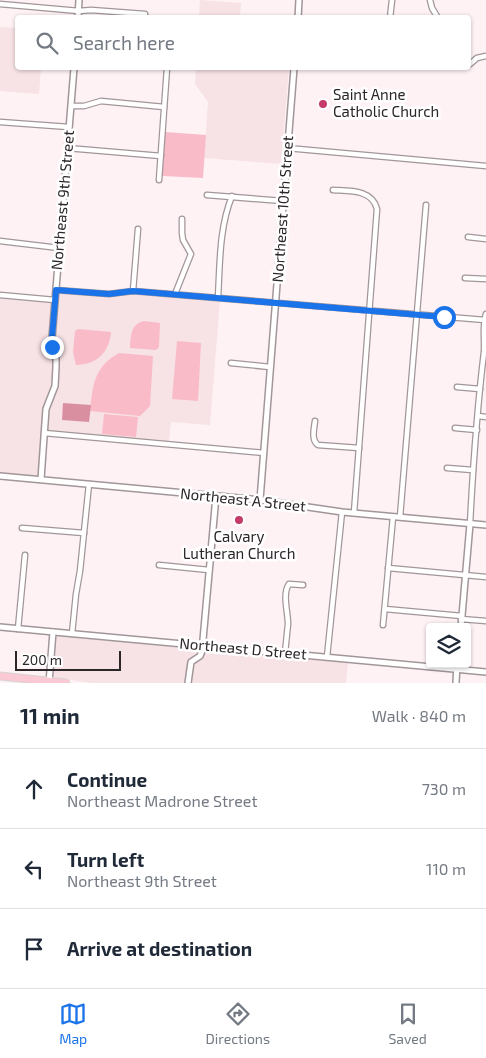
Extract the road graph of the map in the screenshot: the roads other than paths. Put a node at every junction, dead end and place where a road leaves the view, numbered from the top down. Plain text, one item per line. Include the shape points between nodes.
1 (79, 0) edge
2 (299, 0) edge
3 (392, 0) edge
4 (430, 0) edge
5 (0, 4) edge
6 (78, 11) junction
7 (145, 14) dead end
8 (78, 15) edge
9 (298, 15) edge
10 (390, 15) edge
11 (436, 15) edge
12 (486, 56) edge
13 (471, 63) edge
14 (74, 70) edge
15 (167, 70) edge
16 (294, 70) edge
17 (71, 106) junction
18 (164, 107) junction
19 (0, 122) edge
20 (0, 126) edge
21 (69, 127) junction
22 (67, 148) junction
23 (287, 148) junction
24 (161, 156) junction
25 (486, 166) edge
26 (159, 180) dead end
27 (333, 190) dead end
28 (207, 194) dead end
29 (232, 196) junction
30 (283, 201) junction
31 (426, 205) dead end
32 (182, 219) dead end
33 (138, 229) dead end
34 (468, 237) dead end
35 (486, 239) edge
36 (0, 241) edge
37 (59, 248) junction
38 (465, 278) dead end
39 (486, 279) edge
40 (56, 290) junction
41 (133, 291) junction
42 (175, 294) junction
43 (0, 295) edge
44 (218, 297) junction
45 (55, 300) junction
46 (276, 302) junction
47 (369, 311) junction
48 (416, 314) junction
49 (485, 317) edge
50 (231, 364) dead end
51 (270, 367) junction
52 (484, 376) edge
53 (457, 387) dead end
54 (480, 389) junction
55 (478, 416) junction
56 (486, 417) edge
57 (315, 421) dead end
58 (454, 428) dead end
59 (477, 430) junction
60 (44, 434) junction
61 (360, 448) junction
62 (264, 453) junction
63 (447, 468) dead end
64 (473, 470) junction
65 (0, 476) edge
66 (41, 479) junction
67 (89, 484) junction
68 (216, 496) junction
69 (260, 500) junction
70 (342, 512) junction
71 (354, 513) junction
72 (394, 517) junction
73 (400, 517) junction
74 (470, 524) junction
75 (486, 525) edge
76 (22, 528) dead end
77 (84, 533) junction
78 (25, 555) dead end
79 (159, 565) dead end
80 (388, 568) junction
81 (209, 570) junction
82 (465, 575) junction
83 (486, 577) edge
84 (303, 585) dead end
85 (385, 609) junction
86 (462, 617) junction
87 (486, 621) edge
88 (461, 623) edge
89 (383, 625) dead end
90 (0, 627) edge
91 (18, 629) junction
92 (54, 632) junction
93 (72, 634) junction
94 (203, 646) junction
95 (285, 654) junction
96 (327, 657) junction
97 (426, 665) edge
98 (457, 668) edge
99 (463, 668) edge
100 (486, 672) edge
101 (0, 676) edge
102 (49, 682) edge
103 (66, 683) edge
104 (188, 683) edge
105 (456, 683) edge

1 - 6 street
2 - 9 street
3 - 10 street
4 - 11 street
5 - 6 street
6 - 7 street
6 - 8 street
12 - 13 street
14 - 17 street, Northeast 9th Street
15 - 18 street
16 - 23 street, Northeast 10th Street
17 - 18 street via 101,101
17 - 21 street, Northeast 9th Street
18 - 24 street
19 - 20 street
19 - 21 street
21 - 22 street, Northeast 9th Street
22 - 24 street
22 - 37 street, Northeast 9th Street
23 - 25 street
23 - 30 street, Northeast 10th Street
24 - 26 street
27 - 47 street via 365,194 376,205 378,213
28 - 29 street
29 - 30 street
29 - 44 street via 224,223
30 - 46 street, Northeast 10th Street
31 - 48 street
32 - 42 street via 183,240 191,254
33 - 41 street
34 - 35 street
36 - 37 street
37 - 40 street, Northeast 9th Street
38 - 39 street
40 - 41 street via 109,294
40 - 45 street, Northeast 9th Street
41 - 42 street
42 - 44 street
43 - 45 street
44 - 46 street
45 - 60 street, Northeast 9th Street via 52,343 56,366 54,388 46,408
46 - 47 street
46 - 51 street, Northeast 10th Street
47 - 48 street
47 - 61 street
48 - 49 street
48 - 73 street
49 - 52 street
50 - 51 street
51 - 62 street, Northeast 10th Street
52 - 54 street
53 - 54 street
54 - 55 street
55 - 56 street
55 - 59 street
57 - 61 street via 313,440 318,445
58 - 59 street
59 - 64 street
60 - 62 street
60 - 66 street, Northeast 9th Street
61 - 71 street
62 - 69 street, Northeast 10th Street
63 - 64 street
64 - 74 street
65 - 66 street, Northeast A Street
66 - 67 street, Northeast A Street
67 - 68 street, Northeast A Street
67 - 77 street
68 - 69 street, Northeast A Street
68 - 81 street
69 - 70 street, Northeast A Street
70 - 71 street, Northeast A Street
70 - 96 street
71 - 72 street, Northeast A Street
72 - 73 street, Northeast A Street
72 - 80 street
73 - 74 street, Northeast A Street
74 - 75 street, Northeast A Street
74 - 82 street
76 - 77 street
77 - 93 street
78 - 91 street
79 - 81 street
80 - 82 street
80 - 85 street
81 - 94 street
82 - 83 street
82 - 86 street
84 - 95 street via 287,586
85 - 86 street
85 - 89 street
86 - 87 street
86 - 88 street
90 - 91 street, Northeast D Street
91 - 92 street, Northeast D Street
92 - 93 street, Northeast D Street
92 - 102 street
93 - 94 street, Northeast D Street
94 - 95 street, Northeast D Street
94 - 104 street via 200,656 191,662
95 - 96 street, Northeast D Street
96 - 97 street, Northeast D Street
98 - 105 street
99 - 100 street, Northeast D Street
101 - 102 main road
102 - 103 main road

